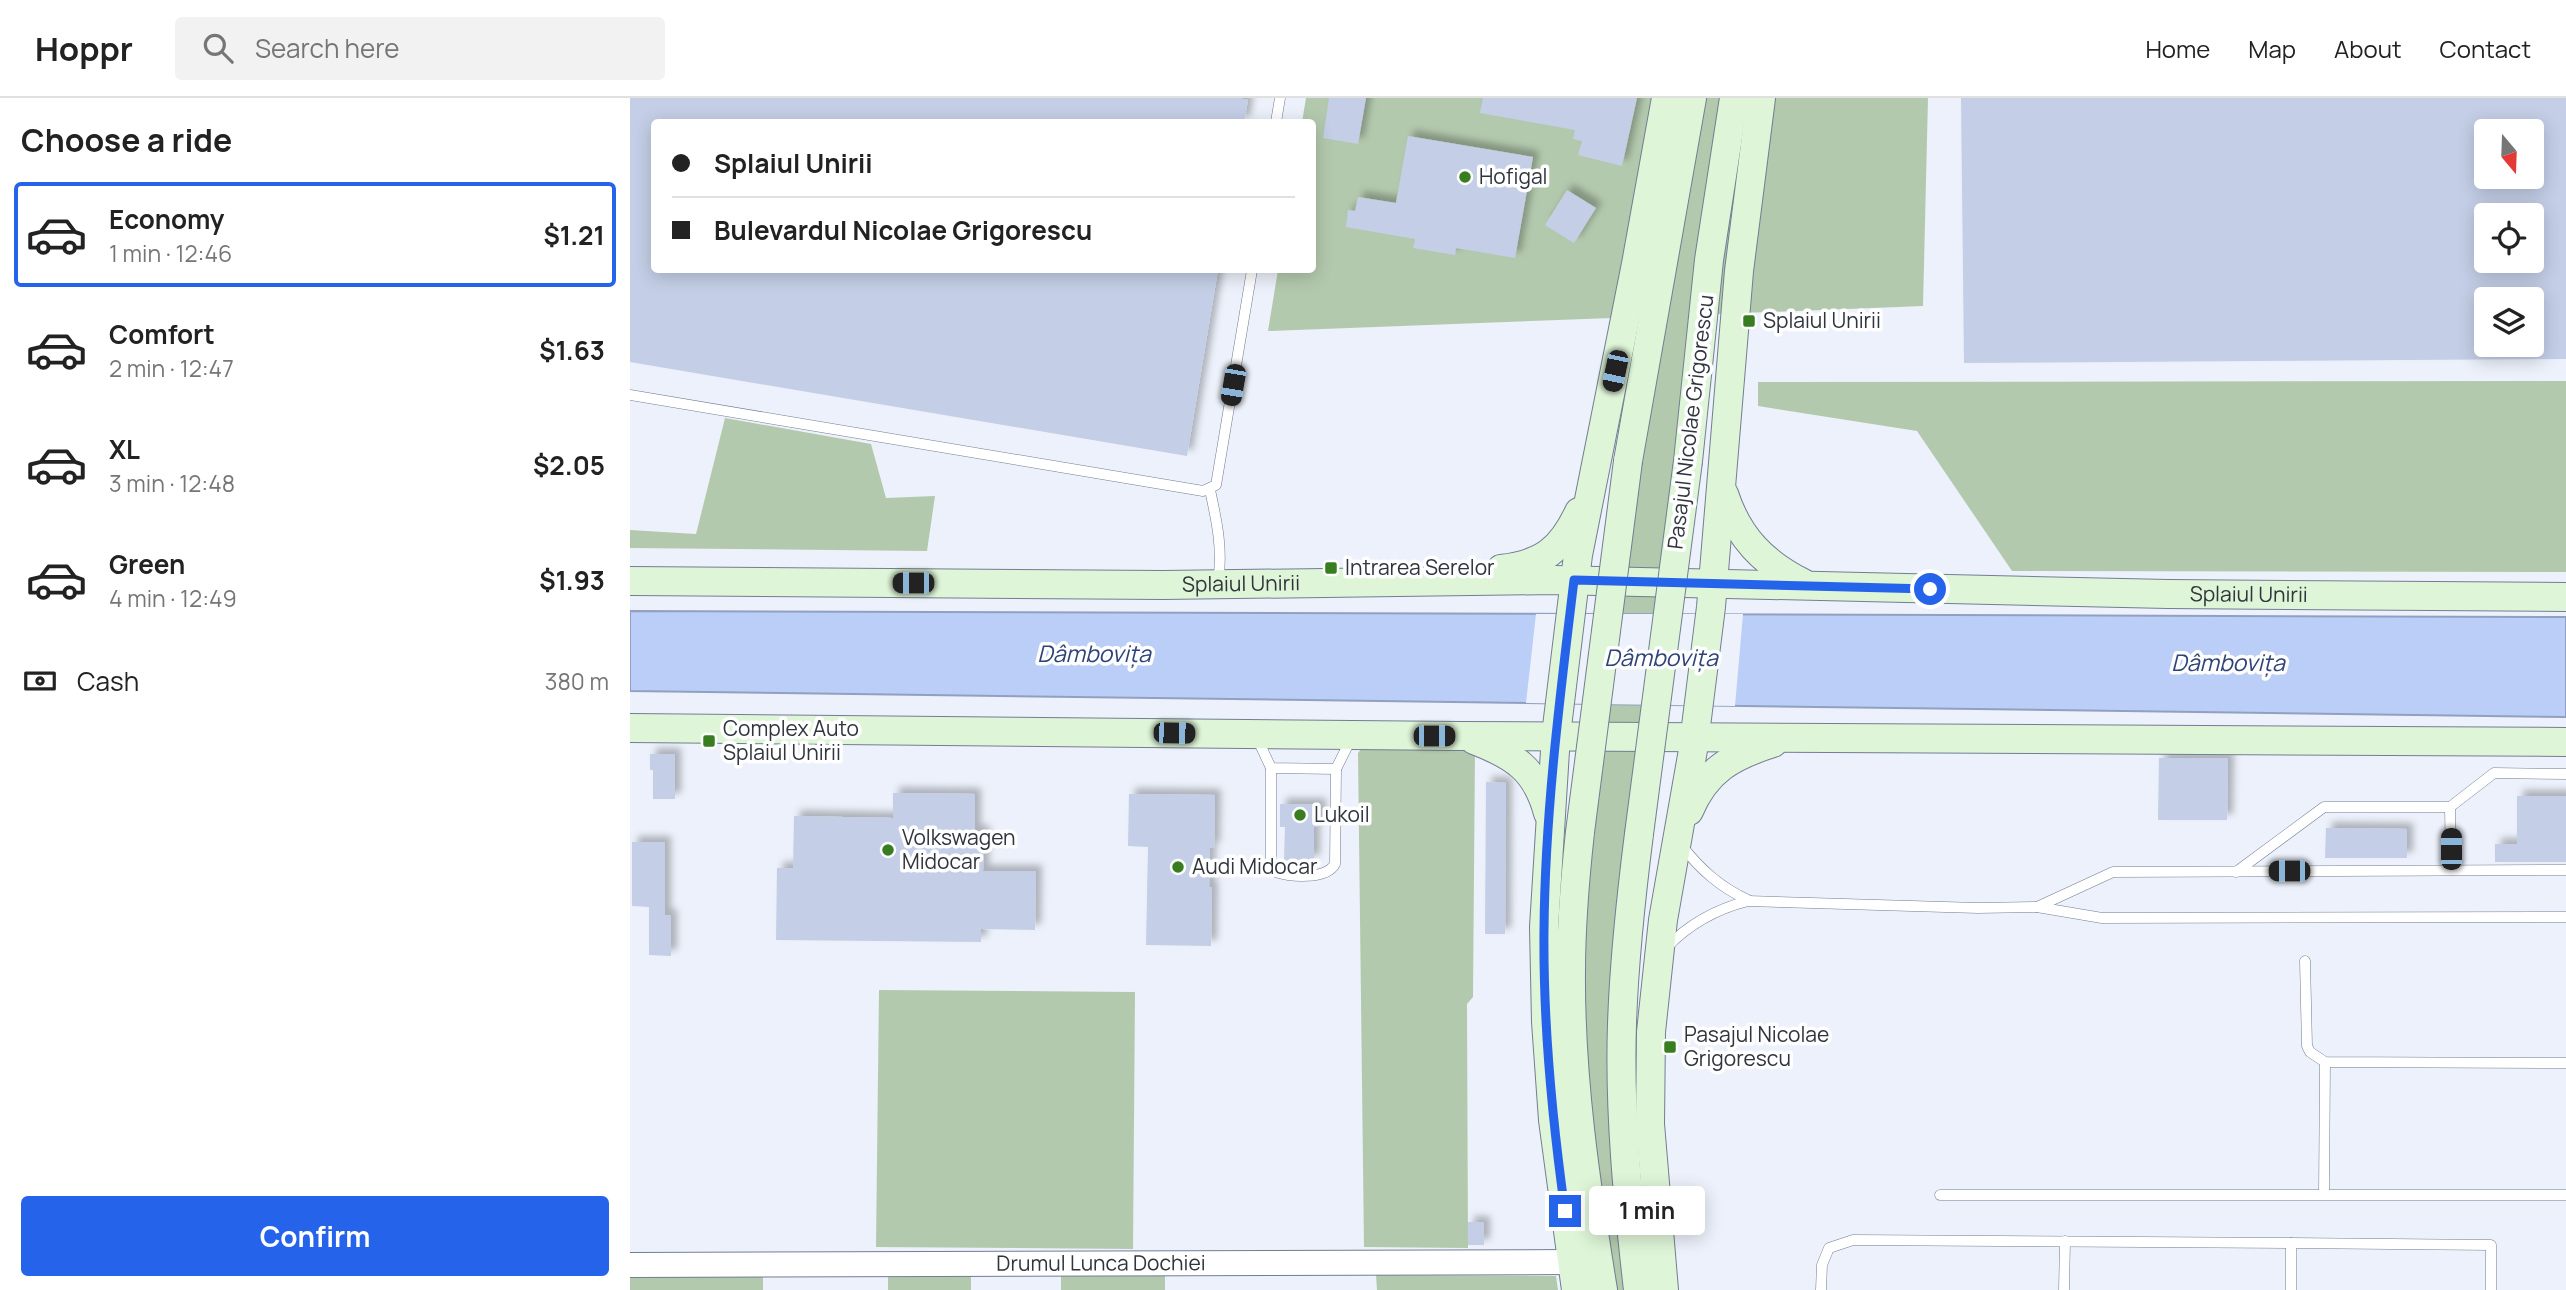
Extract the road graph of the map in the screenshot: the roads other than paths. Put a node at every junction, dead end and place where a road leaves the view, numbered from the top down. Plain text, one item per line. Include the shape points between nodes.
1 (1280, 98) edge
2 (1666, 98) edge
3 (1692, 98) edge
4 (1734, 98) edge
5 (1761, 98) edge
6 (1276, 119) edge
7 (1251, 273) edge
8 (630, 396) edge
9 (1722, 488) junction
10 (1589, 489) junction
11 (1210, 490) junction
12 (1440, 580) junction
13 (1574, 580) junction
14 (630, 581) edge
15 (1714, 582) junction
16 (1218, 584) junction
17 (1807, 585) junction
18 (2566, 597) edge
19 (630, 728) edge
20 (1255, 734) junction
21 (1354, 735) junction
22 (1556, 735) junction
23 (1461, 736) junction
24 (1695, 737) junction
25 (1789, 737) junction
26 (2566, 742) edge
27 (1271, 768) junction
28 (1336, 769) junction
29 (2566, 774) edge
30 (2451, 807) junction
31 (1550, 820) junction
32 (1677, 839) junction
33 (2451, 870) junction
34 (2566, 870) edge
35 (2235, 872) junction
36 (1748, 901) junction
37 (2037, 907) junction
38 (2566, 918) edge
39 (1658, 956) junction
40 (2305, 961) dead end
41 (2325, 1062) junction
42 (2566, 1063) edge
43 (2324, 1193) junction
44 (1940, 1195) dead end
45 (2566, 1195) edge
46 (2065, 1241) junction
47 (2291, 1243) junction
48 (1572, 1262) junction
49 (630, 1265) edge
50 (1577, 1290) edge
51 (1603, 1290) edge
52 (1638, 1290) edge
53 (1664, 1290) edge
54 (1821, 1290) edge
55 (2064, 1290) edge
56 (2291, 1290) edge
57 (2491, 1290) edge

1 - 6 lane
2 - 10 main road
3 - 51 main road, bridge via 1628,461 1580,832 1571,948 1584,1161
4 - 52 main road, Pasajul Nicolae Grigorescu, bridge via 1709,260 1627,947 1622,1073
5 - 9 main road via 1739,271
7 - 11 lane via 1216,485
8 - 11 lane
9 - 15 main road
9 - 17 main road via 1733,519 1752,548
10 - 12 main road via 1569,530 1547,555 1516,567
10 - 13 main road
11 - 16 lane via 1220,536
12 - 13 main road, Splaiul Unirii
12 - 16 main road, Splaiul Unirii
13 - 15 main road, Splaiul Unirii
13 - 22 main road
14 - 16 main road, Splaiul Unirii
15 - 17 main road, Splaiul Unirii
15 - 24 main road
17 - 18 main road, Splaiul Unirii
19 - 20 main road
20 - 21 main road
20 - 27 lane
21 - 23 main road
21 - 28 lane
22 - 23 main road
22 - 24 main road
22 - 31 main road
23 - 31 main road via 1505,753 1528,770
24 - 25 main road
24 - 32 main road
25 - 26 main road
25 - 32 main road via 1738,757 1710,775
27 - 28 lane
27 - 28 lane via 1271,864 1283,875 1323,874 1335,864
29 - 30 lane via 2494,773
30 - 33 lane
30 - 35 lane via 2324,807
31 - 48 main road via 1544,927 1546,1022 1553,1120
32 - 36 lane via 1712,879
32 - 39 main road
33 - 34 lane
33 - 35 lane
35 - 37 lane via 2113,872
36 - 37 lane
36 - 39 lane via 1710,914
37 - 38 lane via 2102,918
39 - 53 main road via 1650,1113
40 - 41 lane via 2307,1046
41 - 42 lane
41 - 43 lane
43 - 44 lane
43 - 45 lane
46 - 47 lane
46 - 54 lane via 1853,1240 1829,1248 1822,1265
46 - 55 lane
47 - 56 lane
47 - 57 lane via 2491,1245
48 - 49 street, Drumul Lunca Dochiei
48 - 50 main road

